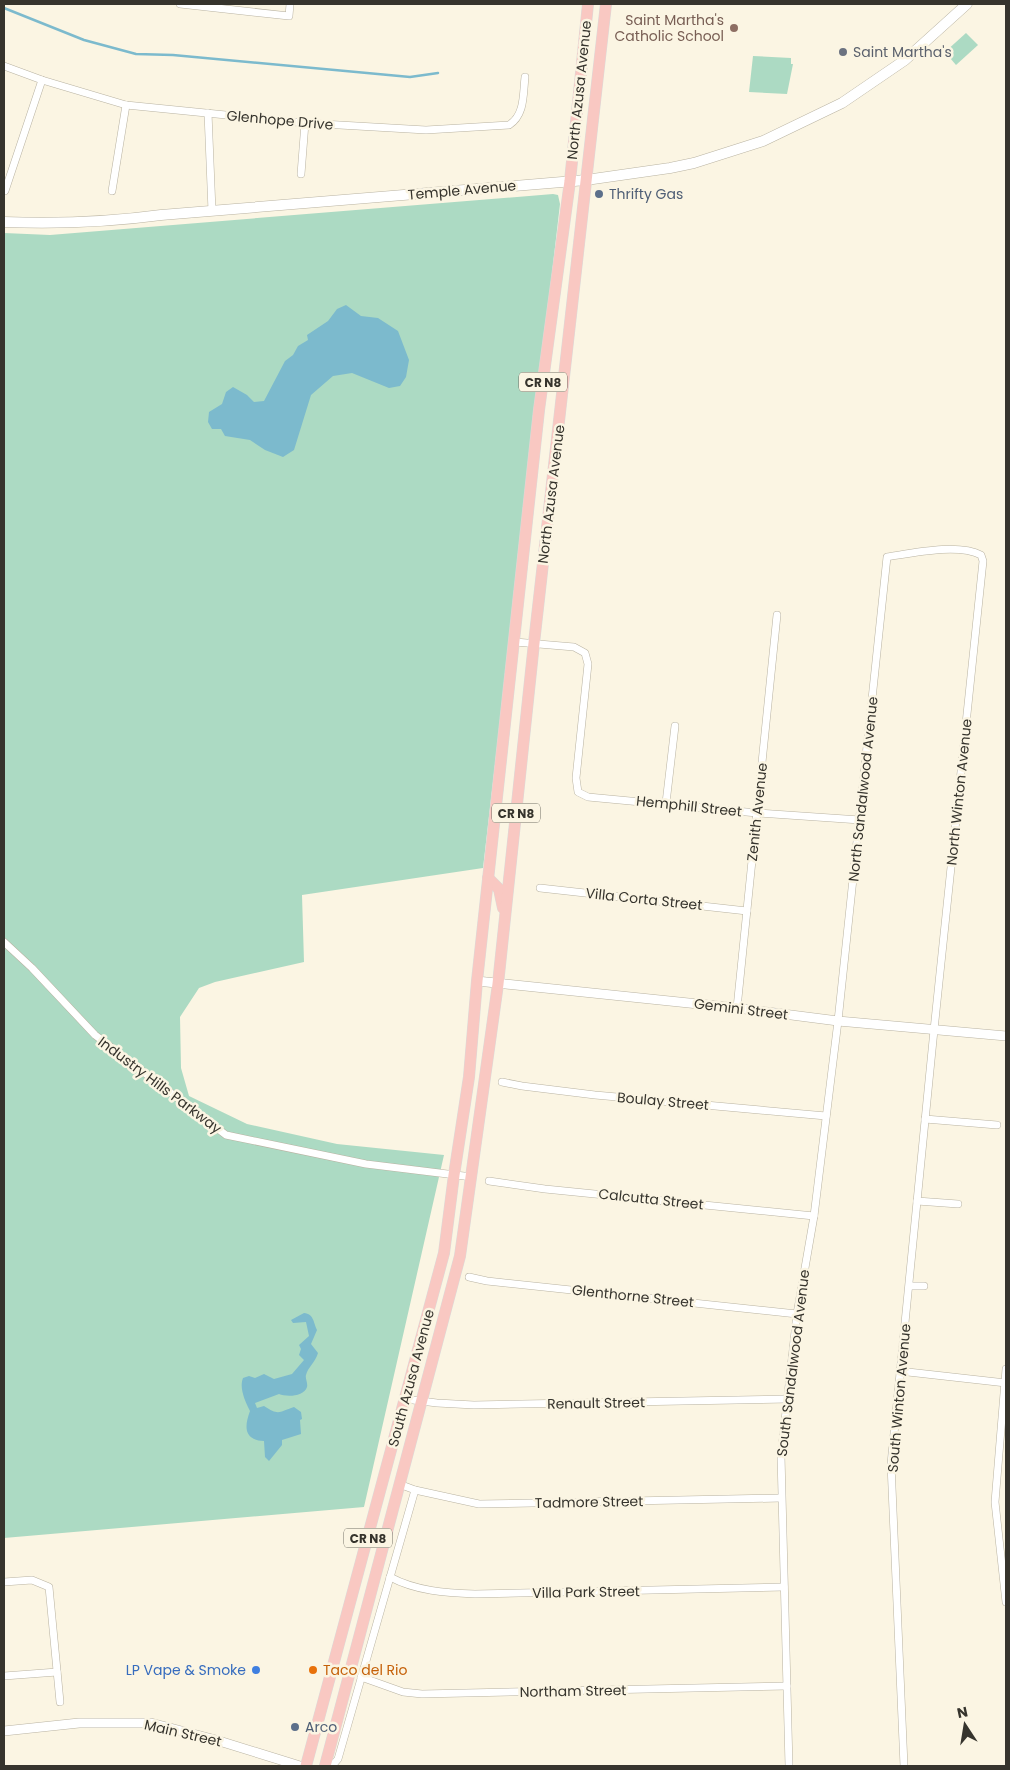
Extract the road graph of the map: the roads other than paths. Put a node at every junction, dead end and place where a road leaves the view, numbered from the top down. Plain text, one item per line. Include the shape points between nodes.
1 (180, 4) edge
2 (290, 4) edge
3 (588, 4) edge
4 (606, 4) edge
5 (966, 4) edge
6 (197, 5) edge
7 (4, 66) edge
8 (525, 77) dead end
9 (42, 80) junction
10 (126, 105) junction
11 (208, 113) junction
12 (305, 123) junction
13 (301, 174) dead end
14 (586, 180) junction
15 (570, 181) junction
16 (5, 191) edge
17 (112, 191) dead end
18 (212, 212) junction
19 (4, 222) edge
20 (981, 555) joint
21 (777, 615) dead end
22 (515, 642) junction
23 (534, 643) junction
24 (675, 726) dead end
25 (666, 803) junction
26 (757, 813) junction
27 (860, 820) junction
28 (488, 878) junction
29 (540, 888) dead end
30 (748, 911) junction
31 (505, 917) junction
32 (4, 942) edge
33 (477, 981) junction
34 (498, 984) junction
35 (737, 1008) junction
36 (838, 1021) junction
37 (934, 1030) junction
38 (1006, 1036) edge
39 (502, 1082) dead end
40 (826, 1116) junction
41 (925, 1119) junction
42 (997, 1125) dead end
43 (454, 1175) junction
44 (472, 1177) junction
45 (489, 1181) dead end
46 (917, 1201) junction
47 (958, 1204) dead end
48 (814, 1216) junction
49 (469, 1277) dead end
50 (910, 1286) junction
51 (924, 1286) dead end
52 (797, 1314) junction
53 (1006, 1369) edge
54 (899, 1371) junction
55 (1005, 1383) edge
56 (406, 1399) junction
57 (788, 1399) junction
58 (423, 1402) junction
59 (399, 1484) junction
60 (415, 1490) junction
61 (781, 1498) junction
62 (390, 1577) junction
63 (4, 1582) edge
64 (784, 1588) junction
65 (1006, 1602) edge
66 (349, 1608) junction
67 (365, 1612) junction
68 (57, 1672) junction
69 (4, 1676) edge
70 (361, 1677) junction
71 (787, 1686) junction
72 (60, 1702) dead end
73 (4, 1730) edge
74 (300, 1766) edge
75 (306, 1766) edge
76 (325, 1766) edge
77 (332, 1766) edge
78 (789, 1766) edge
79 (904, 1766) edge

1 - 6 street
2 - 6 street via 289,16
3 - 15 main road, North Azusa Avenue / CR N8
4 - 14 main road, North Azusa Avenue / CR N8
5 - 14 main road, Temple Avenue via 897,66 842,104 763,141 675,167
7 - 9 street, Glenhope Drive
8 - 12 street, Glenhope Drive via 520,113 509,125 426,130
9 - 10 street, Glenhope Drive
9 - 16 street
10 - 11 street, Glenhope Drive
10 - 17 street
11 - 12 street, Glenhope Drive
11 - 18 street
12 - 13 street
14 - 15 main road, Temple Avenue
14 - 23 main road, North Azusa Avenue / CR N8
15 - 18 main road, Temple Avenue
15 - 22 main road, North Azusa Avenue / CR N8 via 539,410
18 - 19 main road, Temple Avenue via 46,224
20 - 27 street, North Sandalwood Avenue via 973,551 934,550 887,556
20 - 37 street, North Winton Avenue via 983,561
21 - 26 street, Zenith Avenue
22 - 23 street
22 - 28 main road, North Azusa Avenue / CR N8
23 - 25 street, Hemphill Street via 574,647 585,653 588,664 576,778 578,792 588,797
23 - 31 main road, North Azusa Avenue / CR N8
24 - 25 street
25 - 26 street, Hemphill Street
26 - 27 street, Hemphill Street
26 - 30 street, Zenith Avenue
27 - 36 street, North Sandalwood Avenue
28 - 31 main road via 498,889
28 - 33 main road, North Azusa Avenue / CR N8
29 - 30 street, Villa Corta Street
30 - 35 street, Zenith Avenue
31 - 34 main road, North Azusa Avenue / CR N8
32 - 43 street, Industry Hills Parkway via 95,1035 226,1135 366,1164
33 - 34 street, Gemini Street
33 - 43 main road, South Azusa Avenue / CR N8 via 469,1077
34 - 35 street, Gemini Street
34 - 44 main road, South Azusa Avenue / CR N8
35 - 36 street, Gemini Street
36 - 37 street, Gemini Street
36 - 40 street, South Sandalwood Avenue
37 - 38 street, Gemini Street
37 - 41 street, South Winton Avenue
39 - 40 street, Boulay Street via 595,1095
40 - 48 street, South Sandalwood Avenue
41 - 42 street
41 - 46 street, South Winton Avenue
43 - 44 street, Industry Hills Parkway
43 - 56 main road, South Azusa Avenue / CR N8 via 444,1253
44 - 58 main road, South Azusa Avenue / CR N8 via 458,1264
45 - 48 street, Calcutta Street
46 - 47 street
46 - 50 street, South Winton Avenue
48 - 52 street, South Sandalwood Avenue
49 - 52 street, Glenthorne Street
50 - 51 street
50 - 54 street, South Winton Avenue
52 - 57 street, South Sandalwood Avenue
53 - 55 street
54 - 55 street
54 - 79 street, South Winton Avenue via 891,1464
55 - 65 street via 995,1502
56 - 58 street, Renault Street
56 - 66 main road, South Azusa Avenue / CR N8
57 - 58 street, Renault Street via 474,1405
57 - 61 street, South Sandalwood Avenue via 781,1456
58 - 59 main road, South Azusa Avenue / CR N8
59 - 60 street, Tadmore Street
59 - 67 main road, South Azusa Avenue / CR N8
60 - 61 street, Tadmore Street via 479,1504
60 - 62 street
61 - 64 street, South Sandalwood Avenue
62 - 64 street, Villa Park Street via 428,1590 475,1594
62 - 70 street
63 - 68 street via 32,1580 49,1587
64 - 71 street, South Sandalwood Avenue
66 - 67 main road
66 - 75 main road, South Azusa Avenue / CR N8
67 - 76 main road, South Azusa Avenue / CR N8
68 - 69 street
68 - 72 street
70 - 71 street, Northam Street via 403,1692 422,1694
70 - 77 street via 338,1759
71 - 78 street, South Sandalwood Avenue
73 - 74 street, Main Street via 79,1723 151,1723

